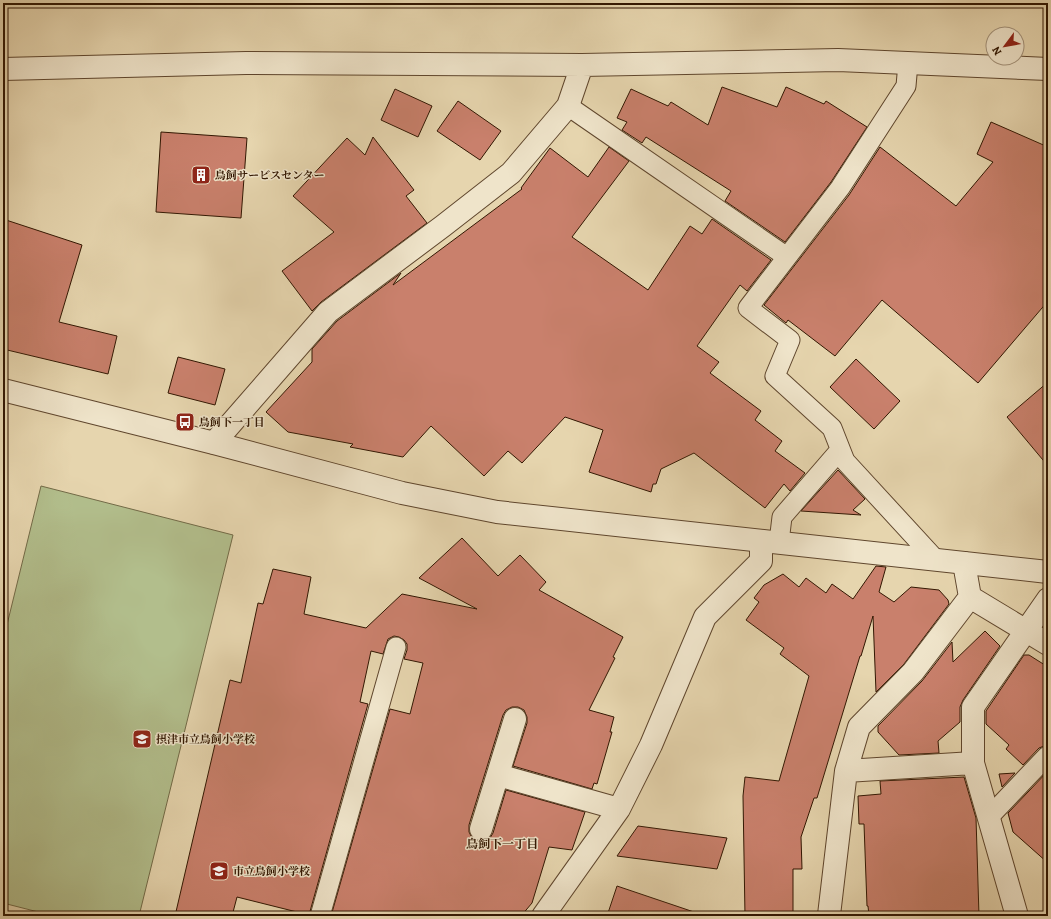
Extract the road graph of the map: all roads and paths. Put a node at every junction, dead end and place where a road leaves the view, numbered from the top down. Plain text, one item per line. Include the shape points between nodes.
1 (908, 63) junction
2 (582, 66) junction
3 (3, 69) edge
4 (1048, 69) edge
5 (568, 106) junction
6 (787, 257) junction
7 (3, 390) edge
8 (214, 443) junction
9 (840, 450) junction
10 (770, 542) junction
11 (936, 560) junction
12 (964, 563) junction
13 (1048, 572) edge
14 (970, 597) junction
15 (1048, 599) edge
16 (1026, 630) junction
17 (1048, 644) edge
18 (396, 647) dead end
19 (515, 719) dead end
20 (1047, 756) edge
21 (973, 763) junction
22 (846, 771) junction
23 (498, 775) junction
24 (619, 809) junction
25 (988, 818) junction
26 (481, 829) dead end
27 (829, 915) dead end
28 (320, 916) edge
29 (543, 916) edge
30 (1017, 916) edge

1 - 2 street via 838,60
1 - 4 street
1 - 6 lane via 906,86 840,188
2 - 3 street via 246,63
2 - 5 street
5 - 6 lane
5 - 8 street via 511,173 328,312
6 - 9 lane via 748,308 790,340 775,376 832,428
7 - 8 street
8 - 10 street via 402,493 497,512
9 - 10 lane via 782,517
9 - 11 lane via 845,461
10 - 11 street
10 - 24 street via 761,561 705,617 651,745
11 - 12 street
12 - 13 street
12 - 14 street
14 - 16 street
14 - 22 street via 913,672 858,727
15 - 16 street
16 - 17 street
16 - 21 street via 973,707
18 - 28 lane
19 - 23 street
20 - 25 lane
21 - 22 street
21 - 25 street
22 - 27 street
23 - 24 street
23 - 26 street
24 - 29 street
25 - 30 street

